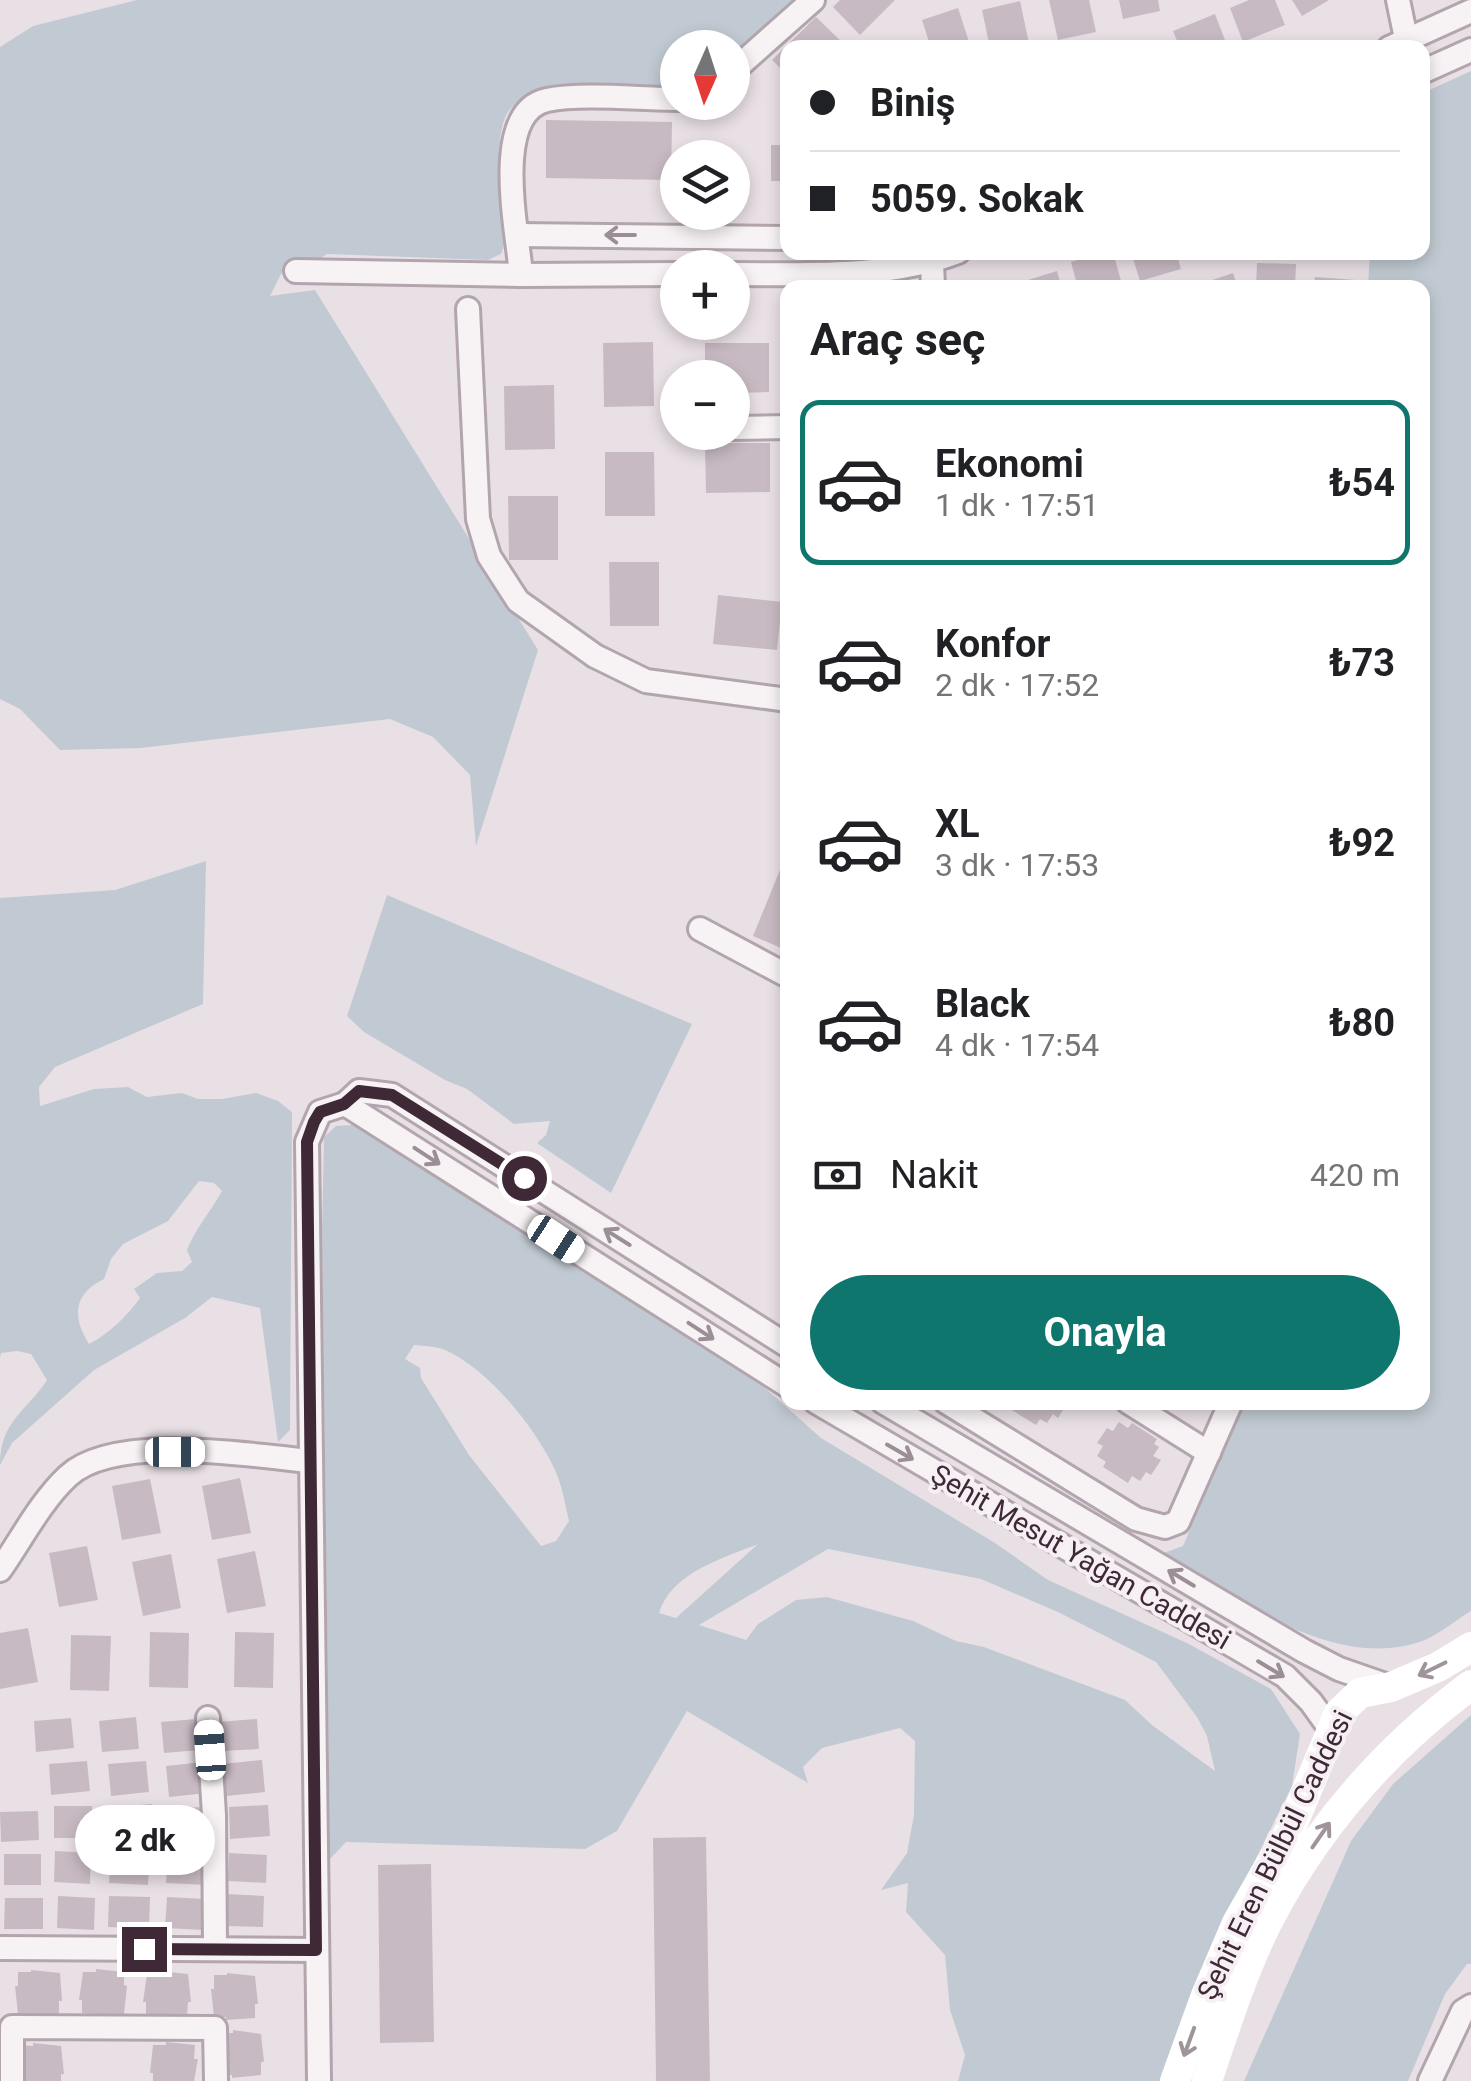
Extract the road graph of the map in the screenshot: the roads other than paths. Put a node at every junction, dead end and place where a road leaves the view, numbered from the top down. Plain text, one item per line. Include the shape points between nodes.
1 (813, 0) edge
2 (1398, 0) edge
3 (1471, 11) edge
4 (1400, 40) edge
5 (1410, 40) edge
6 (1471, 50) edge
7 (750, 56) edge
8 (1430, 68) edge
9 (660, 99) edge
10 (518, 235) junction
11 (780, 238) edge
12 (937, 260) edge
13 (932, 262) junction
14 (296, 270) dead end
15 (660, 274) edge
16 (750, 274) edge
17 (521, 275) junction
18 (933, 280) edge
19 (468, 309) dead end
20 (780, 427) edge
21 (750, 428) edge
22 (780, 699) edge
23 (700, 929) dead end
24 (780, 972) edge
25 (344, 1104) junction
26 (780, 1341) edge
27 (780, 1376) edge
28 (830, 1410) edge
29 (897, 1410) edge
30 (959, 1410) edge
31 (1141, 1410) edge
32 (1227, 1410) edge
33 (1209, 1452) junction
34 (310, 1461) junction
35 (0, 1570) edge
36 (1471, 1647) edge
37 (1471, 1685) edge
38 (1391, 1687) junction
39 (1427, 1717) junction
40 (208, 1718) dead end
41 (1330, 1730) junction
42 (1371, 1774) junction
43 (0, 1948) edge
44 (215, 1949) junction
45 (316, 1950) junction
46 (1471, 2006) edge
47 (12, 2081) edge
48 (216, 2081) edge
49 (319, 2081) edge
50 (1175, 2081) edge
51 (1207, 2081) edge
52 (1430, 2081) edge

1 - 7 street
2 - 4 street
3 - 5 street
6 - 8 street
9 - 10 street via 546,100 529,107 518,119 512,150
11 -> 10 street
10 - 17 street
12 - 13 street
13 - 16 street
13 - 18 street
14 - 17 street
15 - 17 street
19 - 22 street via 478,519 489,556 518,601 595,656 646,681
20 - 21 street
23 - 24 street
26 -> 25 street via 392,1095 359,1091
25 -> 27 street
25 - 34 street via 320,1112 307,1142
28 -> 41 street, Şehit Mesut Yağan Caddesi via 1285,1676
38 -> 29 street, Şehit Mesut Yağan Caddesi via 1304,1651
30 - 33 street via 1136,1519 1165,1527 1178,1522
31 - 33 street
32 - 33 street
34 - 35 street via 133,1451 88,1463 56,1490
34 - 45 street
36 -> 38 street, Şehit Eren Bülbül Caddesi
37 - 39 street, Şehit Eren Bülbül Caddesi
38 - 39 street
38 - 41 street, Şehit Eren Bülbül Caddesi via 1351,1698
39 - 42 street, Şehit Eren Bülbül Caddesi
40 - 44 street
41 - 42 street
41 -> 50 street, Şehit Eren Bülbül Caddesi via 1291,1828 1237,1923
51 -> 42 street, Şehit Eren Bülbül Caddesi via 1268,1923 1325,1829
43 - 44 street
44 - 45 street
45 - 49 street
46 - 52 street
47 - 48 street via 12,2027 215,2028

